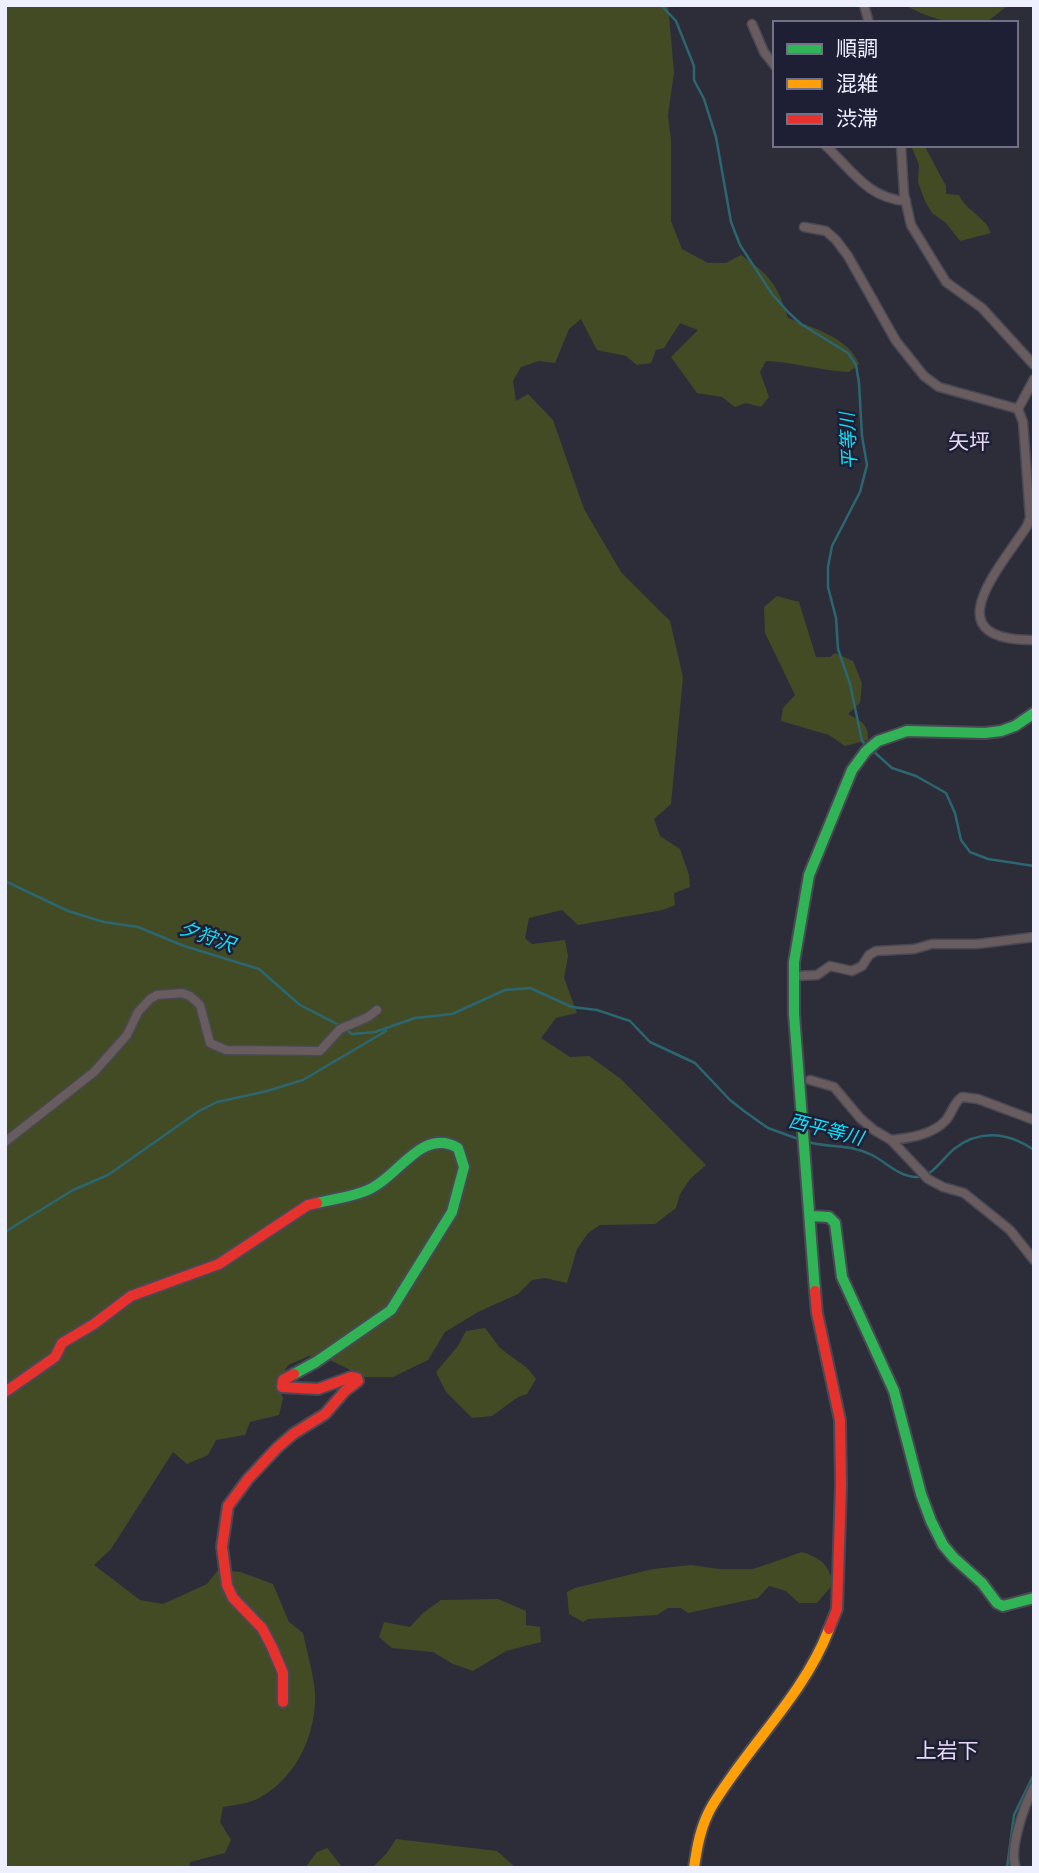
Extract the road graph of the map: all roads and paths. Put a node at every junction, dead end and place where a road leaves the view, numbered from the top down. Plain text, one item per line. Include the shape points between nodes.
1 (752, 24) dead end
2 (773, 63) edge
3 (827, 147) edge
4 (901, 147) edge
5 (906, 201) junction
6 (804, 227) dead end
7 (1034, 365) edge
8 (1034, 379) edge
9 (1018, 409) junction
10 (1034, 639) edge
11 (1034, 713) edge
12 (1034, 937) edge
13 (793, 976) junction
14 (377, 1010) dead end
15 (810, 1080) dead end
16 (1034, 1120) edge
17 (891, 1140) junction
18 (5, 1142) edge
19 (810, 1216) junction
20 (1034, 1260) edge
21 (5, 1392) edge
22 (1034, 1598) edge
23 (283, 1702) dead end
24 (1034, 1787) edge
25 (694, 1868) edge
26 (1016, 1868) edge

1 - 2 street
3 - 5 street via 869,189
4 - 5 street
5 - 7 street via 911,225 946,282 982,308
6 - 9 street via 826,231 836,240 895,341 924,376 939,387
8 - 9 street
9 - 10 street via 1023,422 1030,517 986,589 979,611 993,635
11 - 13 street via 1001,731 894,734 866,751 852,770 810,875
12 - 13 street via 876,951 852,971 830,966 817,975
13 - 19 street
14 - 18 street via 340,1029 320,1051 226,1050 210,1043 200,1005 190,996 157,995 138,1012 127,1035 93,1072
15 - 17 street via 834,1087 860,1118
16 - 17 street via 962,1097 946,1121 924,1134
17 - 20 street via 927,1179 964,1193 1010,1230
19 - 22 street via 829,1217 835,1223 842,1277 894,1391 921,1494 943,1545 997,1603 1003,1606
19 - 25 street via 817,1313 841,1447 837,1609 808,1671 711,1807 698,1839
21 - 23 street via 55,1357 62,1343 131,1296 219,1264 308,1205 371,1189 432,1143 446,1141 458,1148 464,1167 452,1212 391,1310 283,1380 282,1387 310,1390 329,1388 351,1377 358,1381 325,1414 277,1447 228,1506 222,1547 227,1585 272,1647 283,1673
24 - 26 street via 1021,1815

